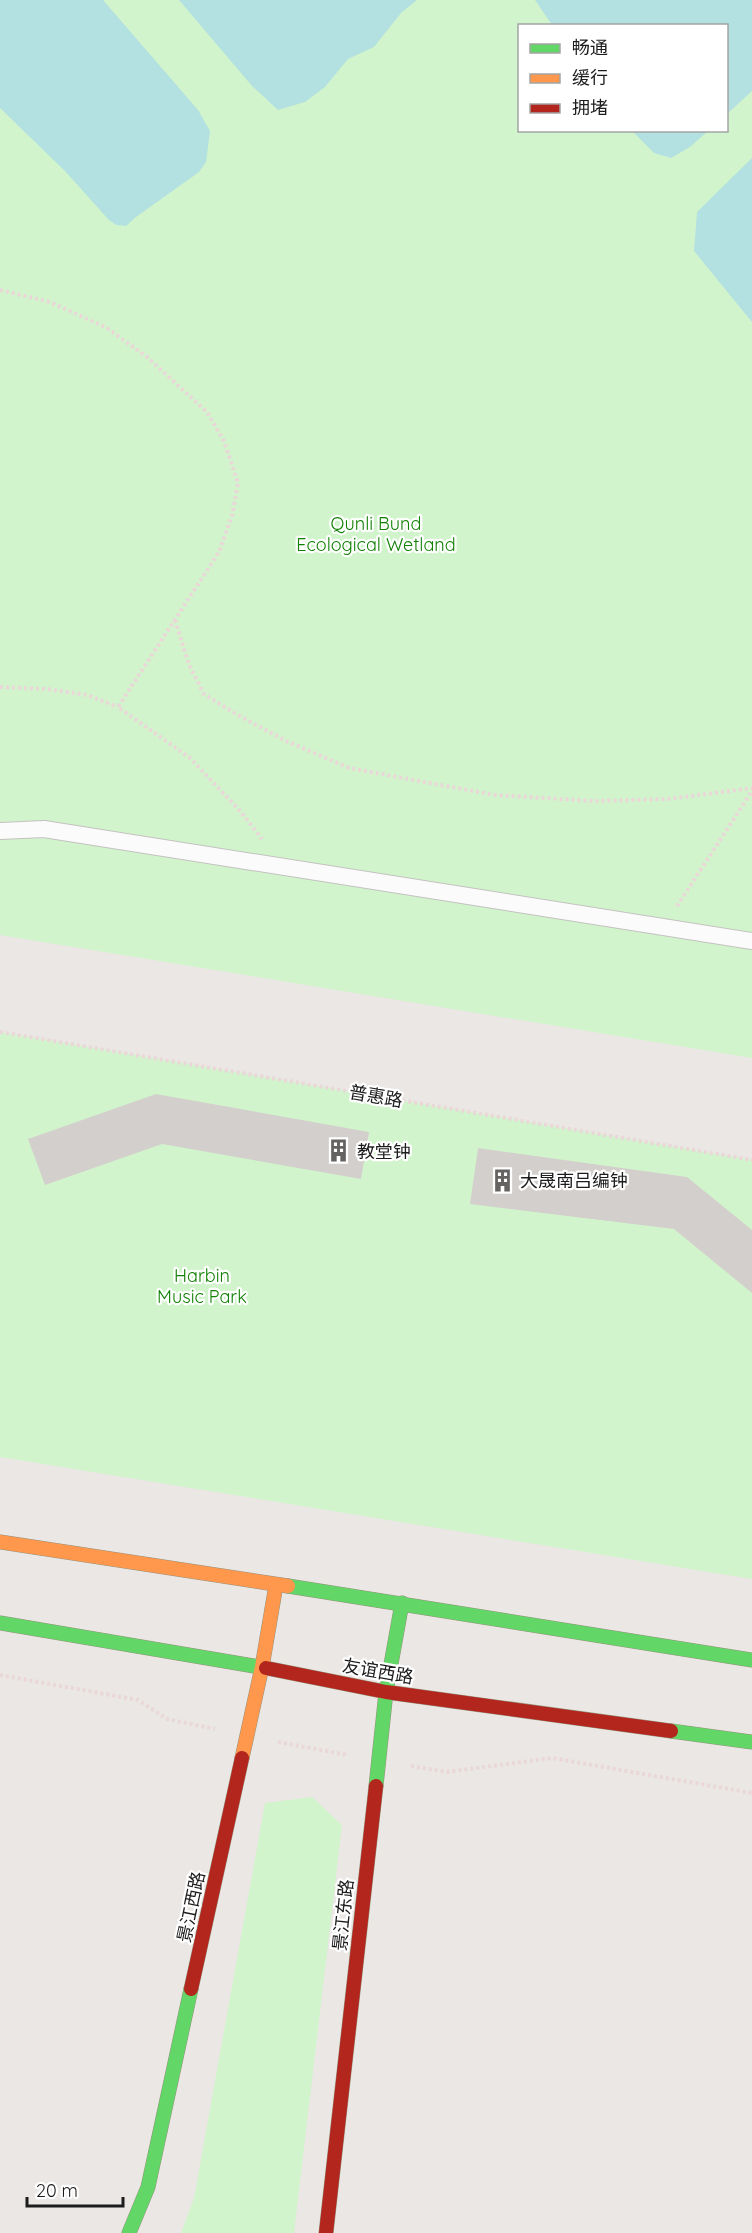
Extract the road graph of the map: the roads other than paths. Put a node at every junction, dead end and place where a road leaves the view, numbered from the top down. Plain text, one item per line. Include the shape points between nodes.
1 (0, 831) edge
2 (752, 941) edge
3 (0, 1542) edge
4 (276, 1585) junction
5 (402, 1603) junction
6 (0, 1623) edge
7 (752, 1660) edge
8 (261, 1666) junction
9 (386, 1692) junction
10 (752, 1742) edge
11 (330, 2232) edge
12 (129, 2233) edge

1 - 2 lane via 44,829
3 - 4 main road
4 - 5 main road
4 - 8 main road, 景江西路
5 - 7 main road
5 - 9 main road, 景江东路
6 - 8 main road, 友谊西路
8 - 9 main road, 友谊西路
8 - 12 main road, 景江西路 via 148,2187
9 - 10 main road, 友谊西路
9 - 11 main road, 景江东路

